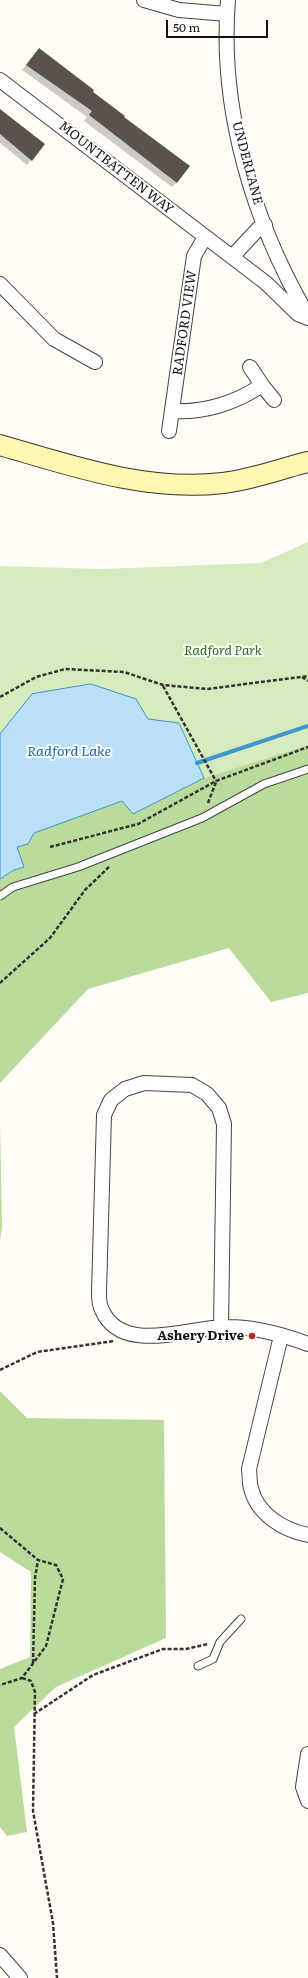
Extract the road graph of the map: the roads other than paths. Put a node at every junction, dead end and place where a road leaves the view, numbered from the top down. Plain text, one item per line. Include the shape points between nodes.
1 (144, 0) edge
2 (180, 5) edge
3 (227, 7) edge
4 (0, 80) edge
5 (265, 225) junction
6 (205, 237) junction
7 (232, 257) junction
8 (0, 284) edge
9 (308, 317) edge
10 (95, 362) dead end
11 (250, 366) dead end
12 (262, 385) junction
13 (274, 400) dead end
14 (172, 411) junction
15 (169, 431) dead end
16 (0, 445) edge
17 (308, 462) edge
18 (308, 769) edge
19 (0, 896) edge
20 (222, 1327) junction
21 (281, 1336) junction
22 (308, 1344) edge
23 (308, 1535) edge
24 (241, 1619) dead end
25 (198, 1666) dead end
26 (308, 1754) edge
27 (308, 1801) edge
28 (0, 1955) edge
29 (20, 1978) edge

1 - 2 street
2 - 3 street
3 - 5 street, UNDERLANE via 229,90 250,184
4 - 6 street, MOUNTBATTEN WAY
5 - 7 street via 258,229
5 - 9 street, UNDERLANE via 283,269
6 - 7 street, MOUNTBATTEN WAY
6 - 14 street, RADFORD VIEW via 194,256
7 - 9 street, MOUNTBATTEN WAY via 266,283 298,314
8 - 10 street via 54,339
11 - 12 street
12 - 13 street
12 - 14 street via 250,393 206,409 191,412
14 - 15 street, RADFORD VIEW
16 - 17 street via 93,472 141,482 223,483
18 - 19 lane via 264,784 202,818 78,867 14,887
20 - 20 street via 132,1336 113,1326 101,1309 99,1292 104,1115 111,1100 125,1089 144,1083 192,1085 207,1094 219,1108 224,1124
20 - 21 street via 246,1328
21 - 22 street
21 - 23 street via 249,1469 251,1489 260,1507 275,1523
24 - 25 lane via 220,1642 213,1658
26 - 27 street via 303,1787
28 - 29 street

